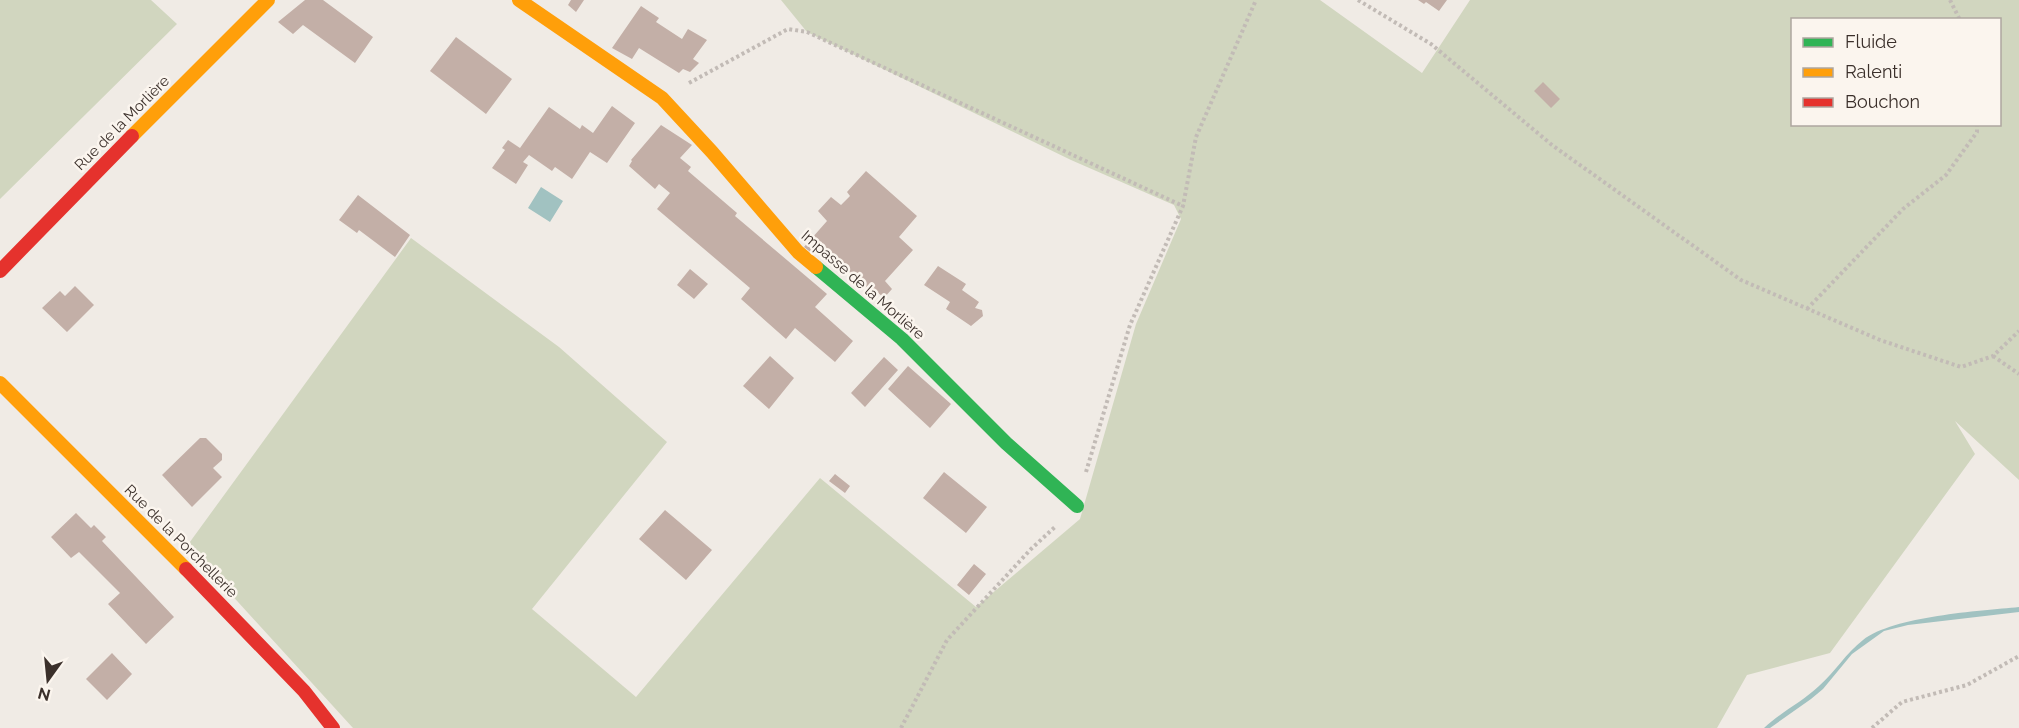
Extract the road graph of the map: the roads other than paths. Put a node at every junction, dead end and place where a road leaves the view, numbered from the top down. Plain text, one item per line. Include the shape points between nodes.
1 (268, 0) edge
2 (519, 0) edge
3 (0, 271) edge
4 (0, 383) edge
5 (1077, 506) road end
6 (333, 728) edge

1 - 3 street, Rue de la Morlière
2 - 5 street, Impasse de la Morlière via 662,98 798,252 902,339 1006,443
4 - 6 street, Rue de la Porchellerie via 304,691

